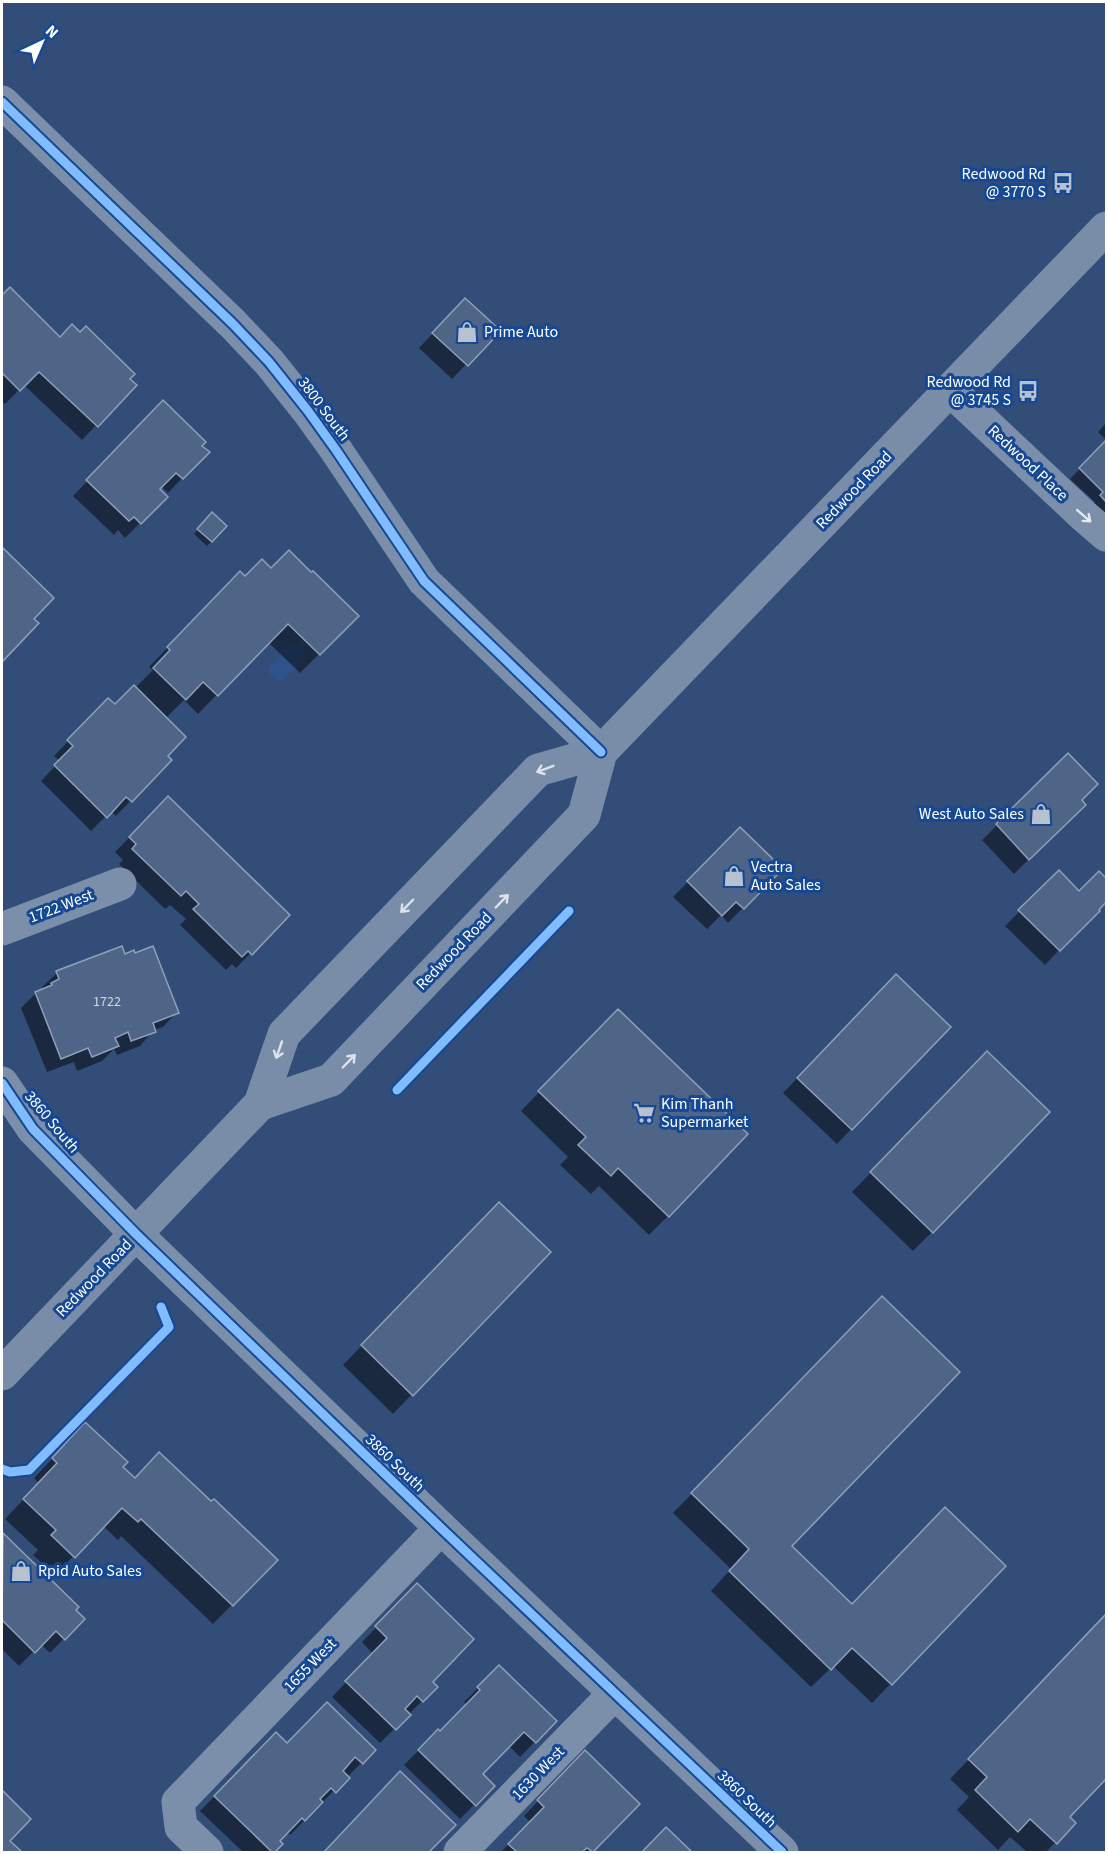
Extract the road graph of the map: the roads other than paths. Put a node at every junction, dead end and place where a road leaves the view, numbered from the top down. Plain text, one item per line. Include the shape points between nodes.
1 (2, 102) edge
2 (1107, 228) edge
3 (950, 390) junction
4 (1107, 535) edge
5 (601, 752) junction
6 (120, 884) dead end
7 (2, 929) edge
8 (2, 1083) edge
9 (260, 1104) junction
10 (136, 1234) junction
11 (2, 1374) edge
12 (441, 1528) junction
13 (615, 1693) junction
14 (207, 1852) edge
15 (460, 1852) edge
16 (782, 1852) edge

1 - 5 street, 3800 South via 269,362 336,450 424,581
2 - 3 main road, Redwood Road
3 -> 4 street, Redwood Place
3 - 5 main road, Redwood Road
5 -> 9 main road, Redwood Road via 538,770 284,1034
9 -> 5 main road, Redwood Road via 331,1080 584,815
6 - 7 street, 1722 West
8 - 10 street, 3860 South via 33,1129
9 - 10 main road, Redwood Road
10 - 11 main road, Redwood Road
10 - 12 street, 3860 South
12 - 13 street, 3860 South
12 - 14 street, 1655 West via 178,1802 181,1827
13 - 15 street, 1630 West
13 - 16 street, 3860 South

